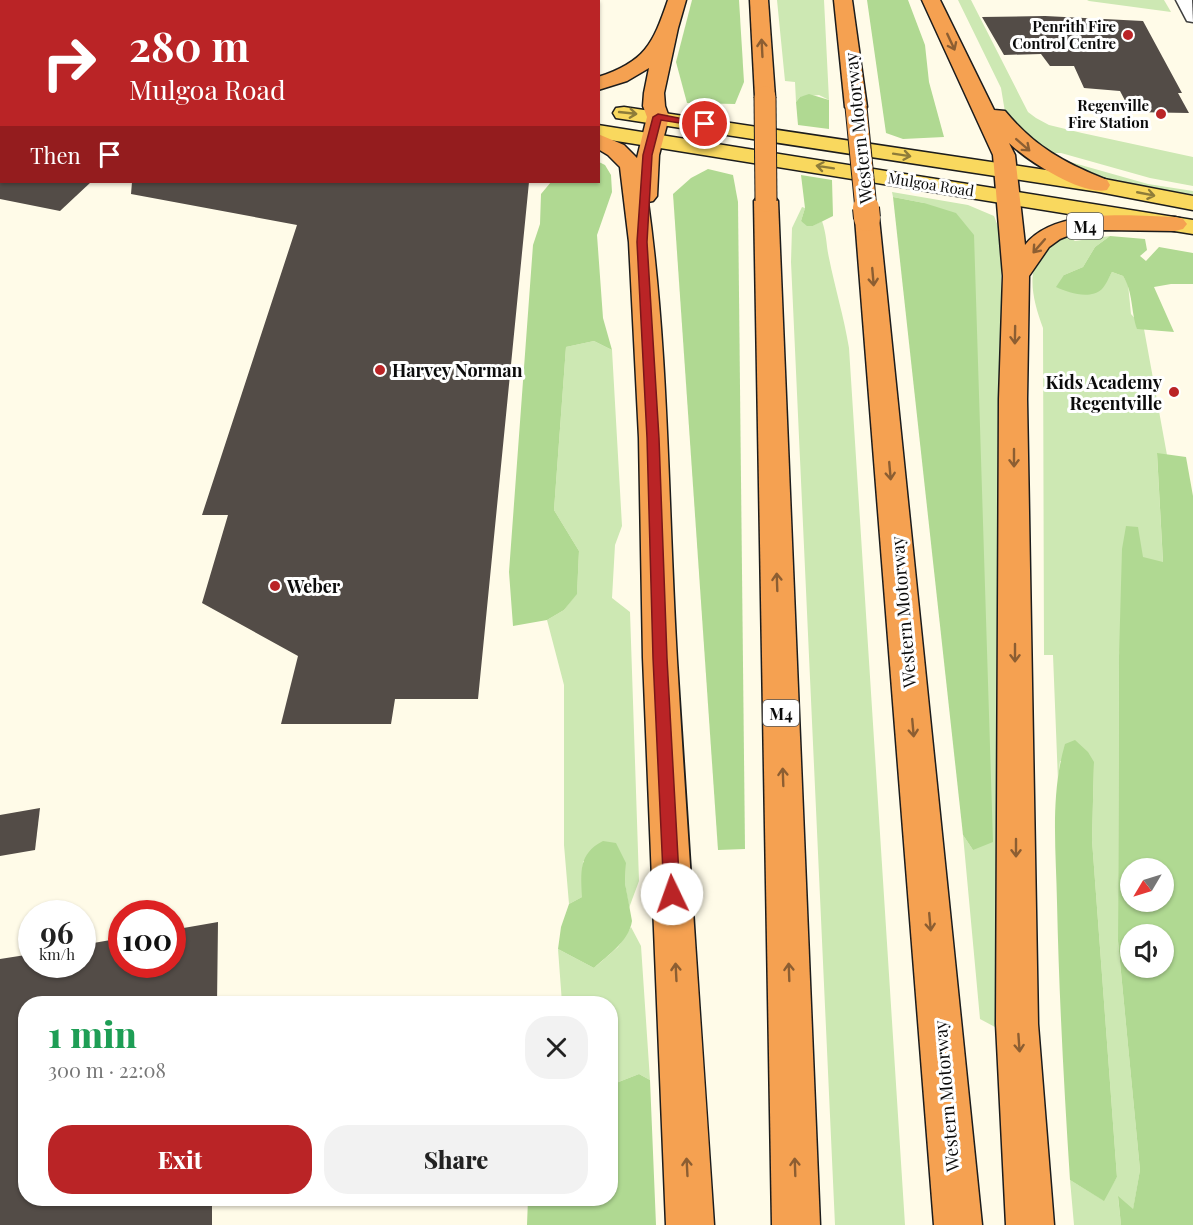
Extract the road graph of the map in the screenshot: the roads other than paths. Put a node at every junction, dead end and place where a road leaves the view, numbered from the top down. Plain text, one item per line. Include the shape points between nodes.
1 (677, 0) edge
2 (759, 0) edge
3 (843, 0) edge
4 (931, 0) edge
5 (1184, 0) edge
6 (1193, 17) edge
7 (668, 28) junction
8 (600, 83) edge
9 (971, 84) junction
10 (658, 117) junction
11 (603, 121) edge
12 (651, 140) junction
13 (600, 141) edge
14 (1005, 171) junction
15 (1099, 185) junction
16 (1008, 196) junction
17 (1193, 203) edge
18 (1184, 225) edge
19 (642, 242) junction
20 (1016, 276) junction
21 (690, 1225) edge
22 (796, 1225) edge
23 (958, 1225) edge
24 (1030, 1225) edge

1 - 7 highway
22 -> 2 highway, M4, bridge via 765,97
3 -> 23 highway, Western Motorway, bridge via 867,218
4 -> 9 highway
5 - 6 street
7 - 8 highway via 655,54 636,69
7 - 10 highway via 654,93
9 - 14 highway via 1004,155
9 -> 15 highway via 1024,147 1050,164
11 -> 10 main road, Mulgoa Road
10 - 12 highway
10 -> 14 main road, Mulgoa Road
11 - 12 main road, Mulgoa Road
16 -> 12 main road, Mulgoa Road
12 - 19 highway
13 - 19 highway via 631,165
14 - 15 main road, Mulgoa Road
14 - 16 highway
15 -> 17 main road, Mulgoa Road
16 - 18 main road, Mulgoa Road
16 - 20 highway
18 -> 20 highway, M4 via 1067,228 1040,241
21 -> 19 highway
20 -> 24 highway via 1013,399 1017,1024

